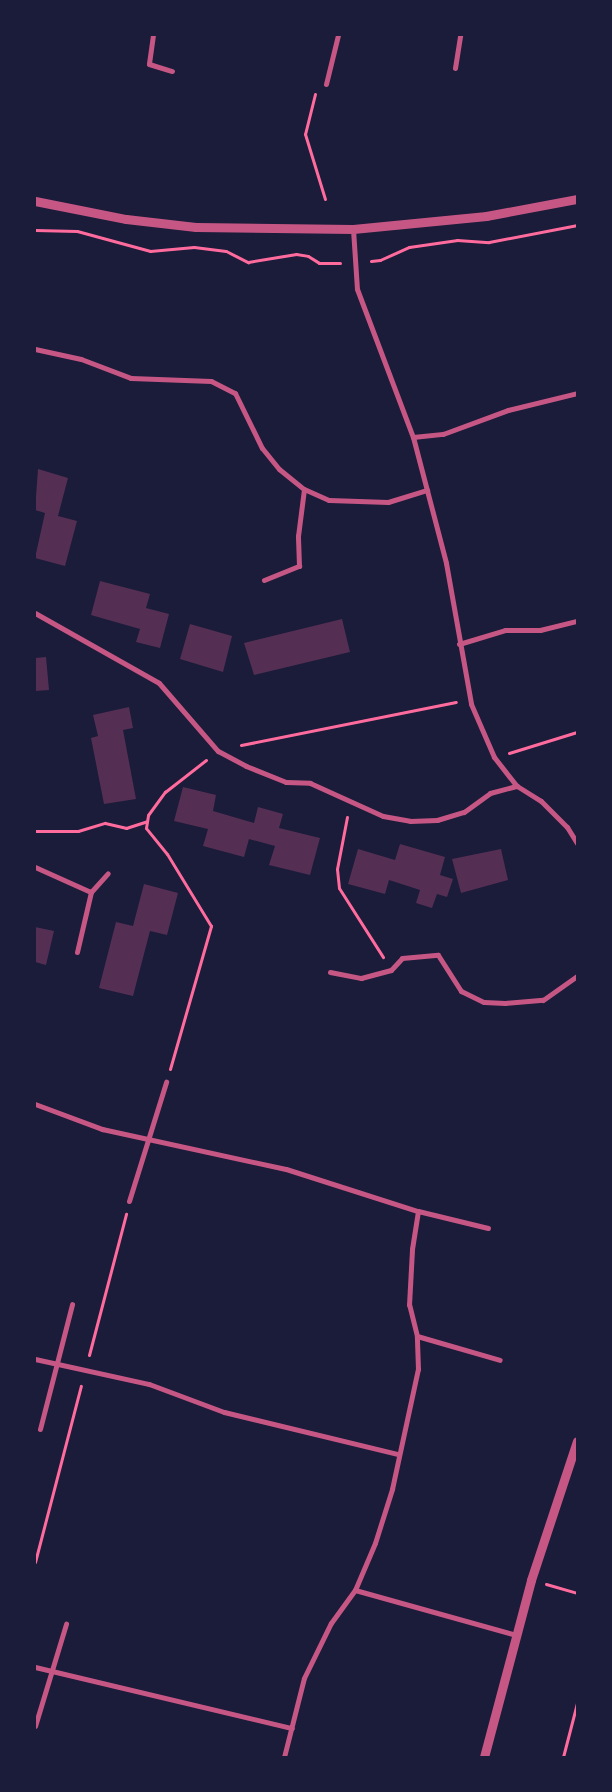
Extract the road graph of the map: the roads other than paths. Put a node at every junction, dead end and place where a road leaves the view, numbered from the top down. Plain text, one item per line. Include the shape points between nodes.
1 (153, 35) edge
2 (338, 35) edge
3 (460, 35) edge
4 (455, 68) dead end
5 (172, 71) dead end
6 (326, 84) road end
7 (577, 199) edge
8 (35, 201) edge
9 (353, 229) junction
10 (35, 349) edge
11 (577, 393) edge
12 (413, 437) junction
13 (304, 489) junction
14 (427, 490) junction
15 (264, 580) dead end
16 (35, 613) edge
17 (577, 621) edge
18 (459, 644) junction
19 (516, 786) junction
20 (577, 843) edge
21 (35, 867) edge
22 (108, 873) dead end
23 (91, 892) junction
24 (77, 952) dead end
25 (330, 972) dead end
26 (577, 976) edge
27 (166, 1082) road end
28 (35, 1104) edge
29 (148, 1139) junction
30 (129, 1201) dead end
31 (418, 1211) junction
32 (488, 1228) dead end
33 (72, 1304) dead end
34 (417, 1336) junction
35 (35, 1359) edge
36 (500, 1360) dead end
37 (55, 1365) junction
38 (40, 1429) dead end
39 (577, 1441) edge
40 (397, 1454) junction
41 (355, 1590) junction
42 (66, 1624) dead end
43 (516, 1636) junction
44 (35, 1667) edge
45 (53, 1672) junction
46 (35, 1726) edge
47 (292, 1728) junction
48 (284, 1757) edge
49 (484, 1757) edge

1 - 5 street via 148,64
2 - 6 street
3 - 4 street
7 - 9 street via 486,216
8 - 9 street via 126,219 196,227
9 - 12 street via 357,289
10 - 13 street via 81,359 131,378 211,381 235,393 262,448 279,469
11 - 12 street via 508,410 443,434
12 - 14 street
13 - 14 street via 329,500 357,503 388,502
13 - 15 street via 298,536 299,566
14 - 18 street via 446,563
16 - 19 street via 159,683 218,751 286,782 310,783 383,816 410,821 437,820 464,812 490,794
17 - 18 street via 540,630 505,630 479,635
18 - 19 street via 470,699 494,757
19 - 20 street via 541,801 567,827
21 - 23 street
22 - 23 street
23 - 24 street
25 - 26 street via 361,978 391,970 402,958 438,955 461,991 484,1002 505,1003 543,1000
27 - 29 street
28 - 29 street via 102,1129
29 - 30 street
29 - 31 street via 286,1169
31 - 32 street
31 - 34 street via 409,1305
33 - 37 street
34 - 36 street
34 - 40 street via 418,1369
35 - 37 street
37 - 38 street
37 - 40 street via 149,1384 224,1412
39 - 43 street
40 - 41 street via 392,1488
41 - 43 street
41 - 47 street via 331,1623 304,1678
42 - 45 street
43 - 49 street
44 - 45 street
45 - 46 street
45 - 47 street
47 - 48 street

